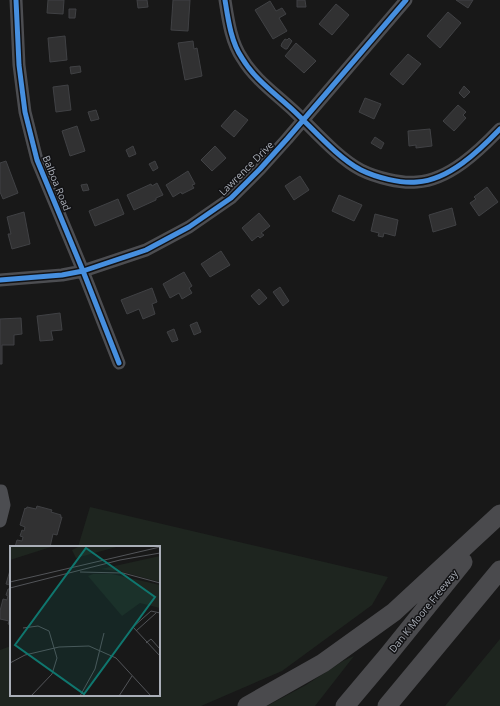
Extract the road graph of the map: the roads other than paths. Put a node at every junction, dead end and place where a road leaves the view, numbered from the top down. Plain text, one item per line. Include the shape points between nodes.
1 (16, 0) edge
2 (225, 0) edge
3 (406, 0) edge
4 (303, 120) junction
5 (500, 129) edge
6 (83, 271) junction
7 (0, 280) edge
8 (119, 363) dead end
9 (0, 491) edge
10 (500, 515) edge
11 (0, 521) edge
12 (500, 570) edge
13 (470, 606) junction
14 (247, 706) edge
15 (345, 706) edge
16 (387, 706) edge
17 (403, 706) edge

1 - 6 street, Balboa Road via 19,65 37,160
2 - 4 street via 229,25 241,57 255,77
3 - 4 street, Lawrence Drive
4 - 5 street via 335,152 361,170 386,179 417,183 435,178 458,166 484,146
4 - 6 street, Lawrence Drive via 260,170 231,198 146,250
6 - 7 street, Lawrence Drive
6 - 8 street, Balboa Road
9 - 11 street via 4,505
10 - 14 highway via 394,612 324,663
10 - 15 highway, Dan K Moore Freeway
12 - 13 highway
13 - 16 highway
13 - 17 highway

